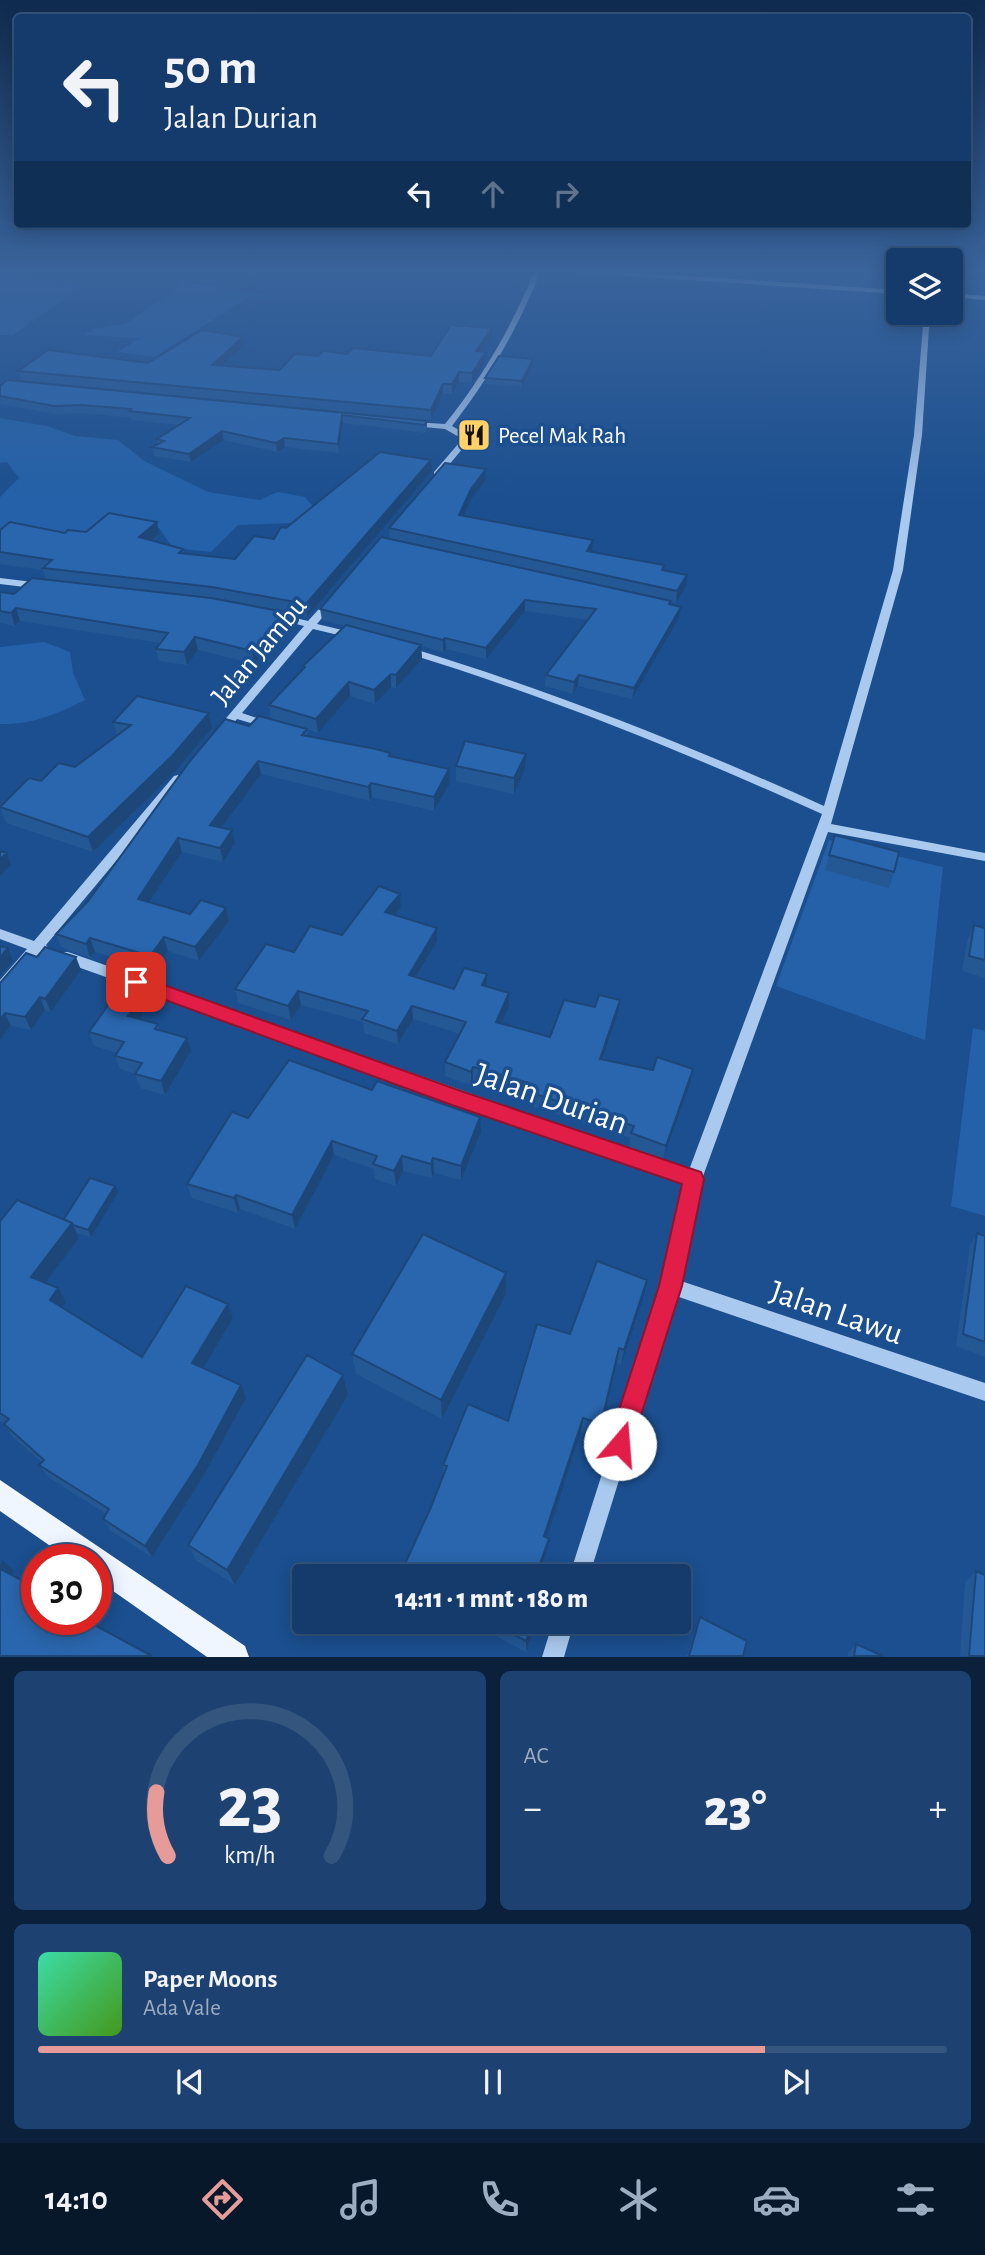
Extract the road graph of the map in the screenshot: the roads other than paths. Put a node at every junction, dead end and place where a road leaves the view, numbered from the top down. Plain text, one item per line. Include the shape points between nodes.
1 (502, 347) edge
2 (924, 347) edge
3 (408, 423) edge
4 (447, 427) junction
5 (427, 485) edge
6 (0, 580) edge
7 (54, 587) edge
8 (341, 589) edge
9 (260, 613) edge
10 (313, 624) junction
11 (367, 639) edge
12 (394, 646) edge
13 (235, 715) junction
14 (287, 730) edge
15 (217, 736) edge
16 (189, 767) edge
17 (827, 812) junction
18 (824, 827) junction
19 (985, 857) edge
20 (0, 934) edge
21 (36, 947) junction
22 (0, 990) edge
23 (694, 1179) junction
24 (671, 1286) junction
25 (985, 1392) edge
26 (0, 1494) edge
27 (72, 1544) edge
28 (583, 1564) edge
29 (112, 1572) edge
30 (560, 1634) edge
31 (234, 1657) edge
32 (553, 1657) edge

1 - 4 street via 480,387
2 - 17 street via 918,435 898,570
3 - 4 street
4 - 5 street via 462,433 463,443
6 - 7 street
8 - 10 street, Jalan Jambu
9 - 10 street
10 - 11 street
10 - 13 street, Jalan Jambu
12 - 17 street via 470,668 626,726
13 - 14 street
13 - 15 street, Jalan Jambu
16 - 21 street
17 - 18 street
18 - 19 street
18 - 23 street
20 - 21 street, Jalan Durian
21 - 22 street
21 - 23 street, Jalan Durian
23 - 24 street
24 - 25 street, Jalan Lawu
24 - 28 street
26 - 27 main road
29 - 31 main road
30 - 32 street

